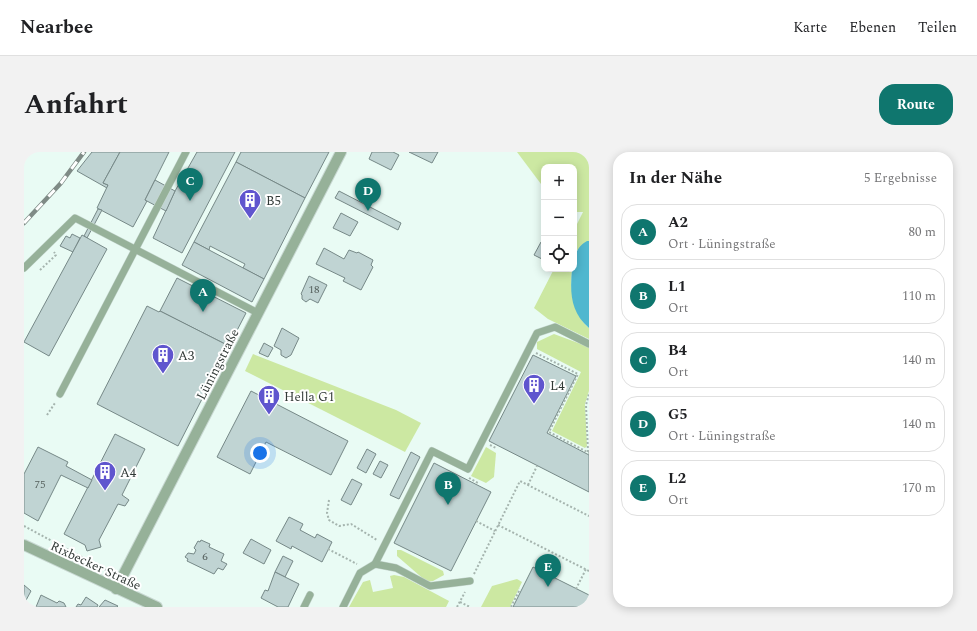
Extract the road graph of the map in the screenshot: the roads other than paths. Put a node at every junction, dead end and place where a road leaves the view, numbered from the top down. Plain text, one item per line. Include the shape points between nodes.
1 (186, 152) edge
2 (341, 152) edge
3 (135, 250) junction
4 (24, 268) edge
5 (258, 313) junction
6 (589, 344) edge
7 (60, 394) dead end
8 (24, 545) edge
9 (375, 564) junction
10 (470, 581) road end
11 (116, 589) junction
12 (310, 595) dead end
13 (157, 607) edge
14 (304, 607) edge
15 (344, 607) edge

1 - 3 lane
2 - 5 street, Lüningstraße
3 - 4 lane via 75,218
3 - 5 lane
3 - 7 lane
5 - 11 street, Lüningstraße
6 - 9 lane via 555,327 536,333 468,469 432,450
8 - 11 street, Rixbecker Straße
9 - 10 lane via 396,568 430,586
9 - 15 lane via 360,573
11 - 13 street, Rixbecker Straße
12 - 14 lane

